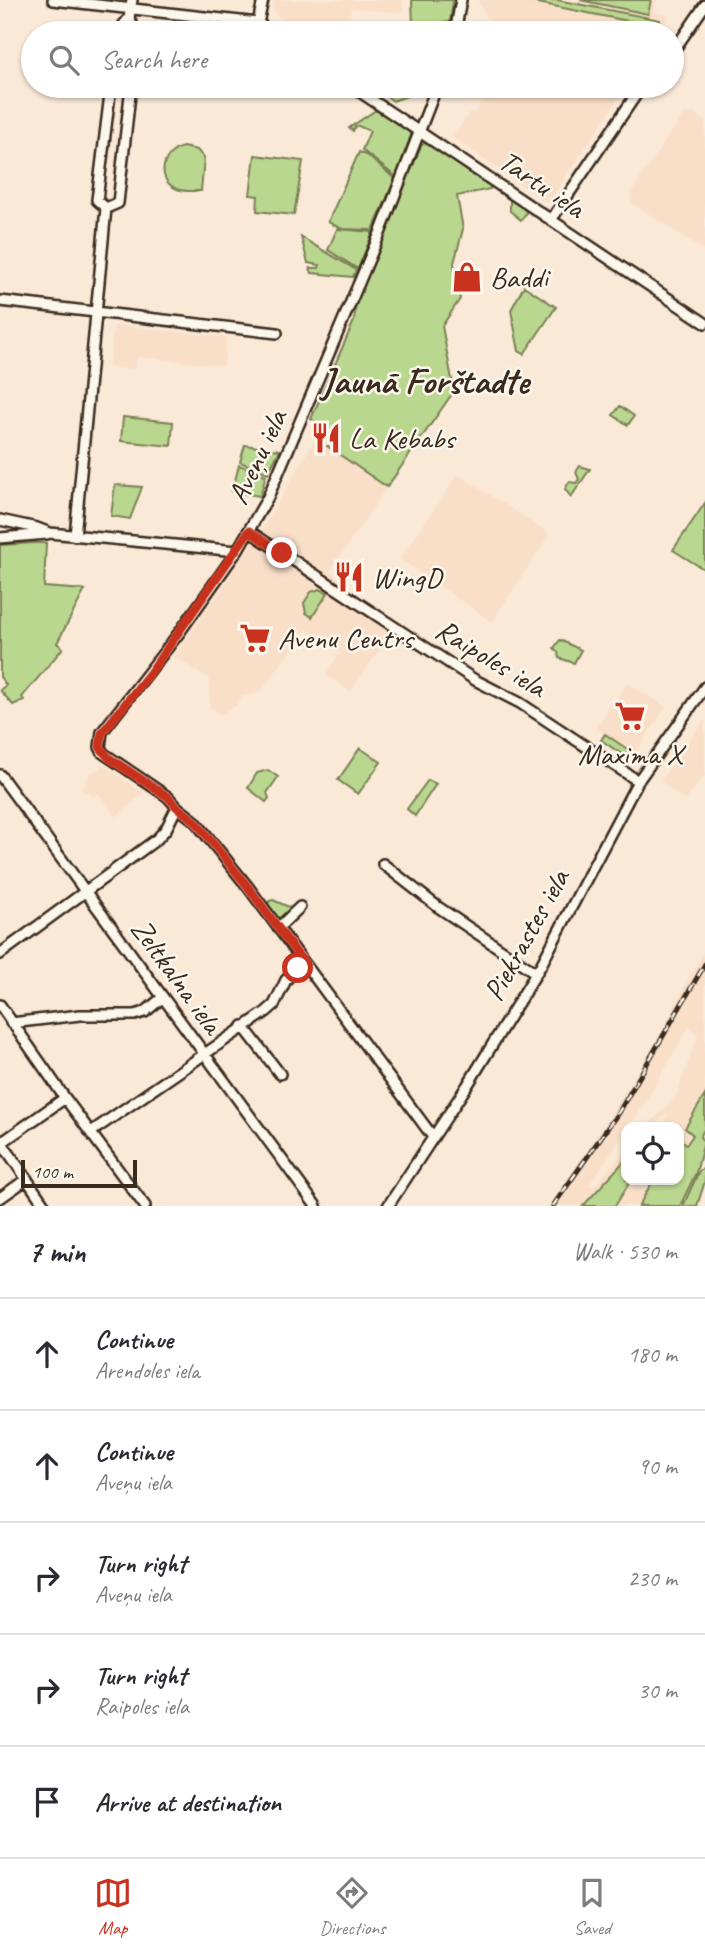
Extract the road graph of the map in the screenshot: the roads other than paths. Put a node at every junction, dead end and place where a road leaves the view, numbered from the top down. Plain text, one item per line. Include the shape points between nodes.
1 (53, 0) edge
2 (263, 0) edge
3 (461, 0) edge
4 (705, 5) edge
5 (130, 9) edge
6 (240, 21) edge
7 (258, 21) edge
8 (457, 21) edge
9 (684, 36) edge
10 (110, 98) edge
11 (130, 98) edge
12 (369, 98) edge
13 (433, 98) edge
14 (634, 98) edge
15 (420, 132) junction
16 (106, 208) junction
17 (551, 220) junction
18 (0, 301) edge
19 (96, 313) junction
20 (705, 323) edge
21 (277, 333) dead end
22 (0, 520) edge
23 (0, 526) edge
24 (37, 528) junction
25 (249, 531) junction
26 (50, 533) junction
27 (75, 536) junction
28 (0, 538) edge
29 (237, 551) junction
30 (705, 687) edge
31 (0, 775) edge
32 (638, 781) junction
33 (177, 807) junction
34 (383, 864) dead end
35 (86, 892) junction
36 (300, 907) dead end
37 (278, 928) junction
38 (0, 954) edge
39 (303, 962) junction
40 (536, 973) junction
41 (162, 998) junction
42 (0, 1005) edge
43 (11, 1023) junction
44 (243, 1026) junction
45 (205, 1056) junction
46 (280, 1074) dead end
47 (65, 1098) junction
48 (91, 1132) junction
49 (433, 1137) junction
50 (1, 1142) edge
51 (27, 1179) junction
52 (0, 1198) edge
53 (45, 1206) edge
54 (145, 1206) edge
55 (316, 1206) edge
56 (388, 1206) edge

1 - 5 street
2 - 7 street
3 - 8 street
4 - 9 street
5 - 6 street
10 - 16 street via 97,200
11 - 16 street via 118,203
12 - 15 street, Tartu iela
13 - 15 street, Aveņu iela
14 - 17 street
15 - 17 street, Tartu iela
15 - 25 street, Aveņu iela via 294,441
16 - 19 street
17 - 20 street, Tartu iela
18 - 19 street
19 - 21 street
19 - 27 street
22 - 24 street
23 - 24 street
24 - 26 street
25 - 29 street, Aveņu iela
25 - 32 street, Raipoles iela
26 - 27 street
26 - 28 street
27 - 29 street
29 - 33 street, Aveņu iela via 102,733 103,753
30 - 32 street, Piekrastes iela
31 - 35 street, Zeltkalna iela
32 - 40 street, Piekrastes iela
33 - 35 street via 157,839
33 - 37 street via 195,821
34 - 40 street
35 - 38 street
35 - 41 street, Zeltkalna iela
36 - 37 street
37 - 39 street
39 - 44 street via 286,980 274,1004
39 - 49 street
40 - 49 street, Piekrastes iela
41 - 43 street via 135,1015 80,1015
41 - 45 street, Zeltkalna iela
42 - 43 street
43 - 47 street
44 - 45 street
44 - 46 street
45 - 48 street
45 - 55 street, Zeltkalna iela
47 - 48 street
47 - 50 street
48 - 54 street
49 - 56 street, Piekrastes iela
50 - 51 street
51 - 52 street
51 - 53 street

